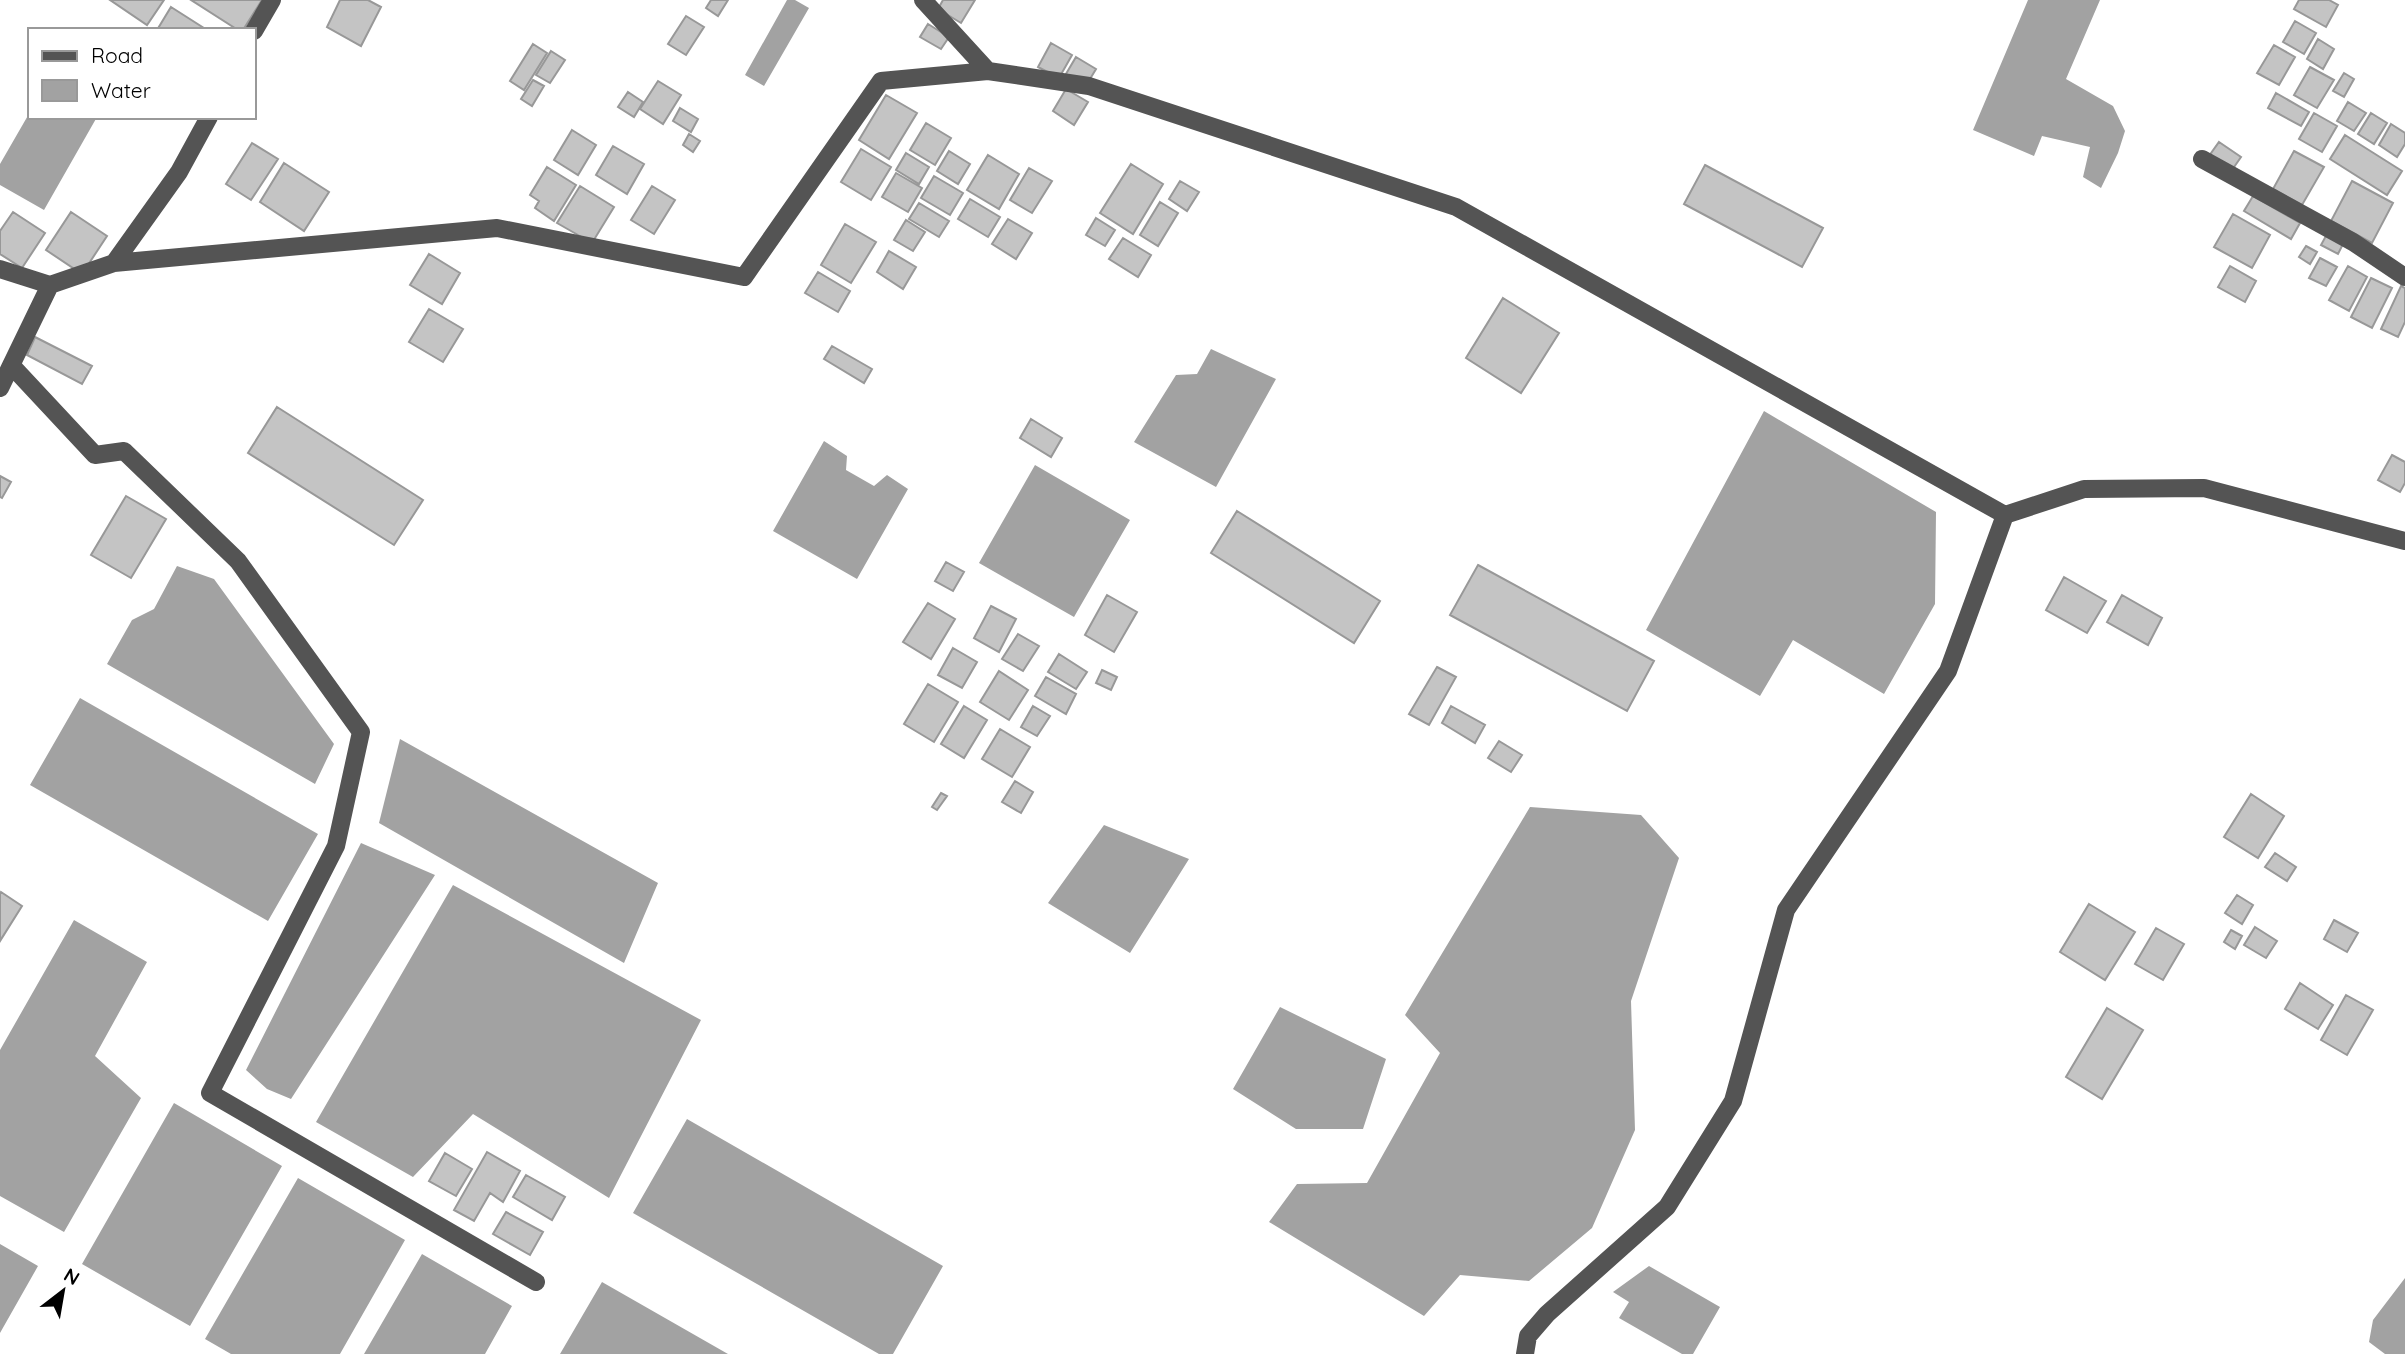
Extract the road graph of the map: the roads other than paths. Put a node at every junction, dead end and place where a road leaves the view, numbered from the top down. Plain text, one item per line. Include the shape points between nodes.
1 (272, 0) edge
2 (923, 0) edge
3 (256, 28) edge
4 (988, 71) junction
5 (208, 119) edge
6 (2202, 159) dead end
7 (114, 263) junction
8 (0, 269) edge
9 (2405, 277) edge
10 (50, 285) junction
11 (11, 365) junction
12 (0, 388) edge
13 (2005, 515) junction
14 (2405, 541) edge
15 (536, 1282) dead end
16 (1525, 1354) edge

1 - 3 street
2 - 4 street
4 - 7 street via 881,81 744,276 497,228
4 - 13 street via 1089,86 1456,207
5 - 7 street via 179,172
6 - 9 street via 2353,242
7 - 10 street
8 - 10 street
10 - 11 street
11 - 12 street
11 - 15 street via 95,456 124,451 238,561 361,732 336,846 210,1093
13 - 14 street via 2084,489 2204,488
13 - 16 street via 1948,671 1786,910 1733,1101 1667,1207 1547,1314 1528,1336

